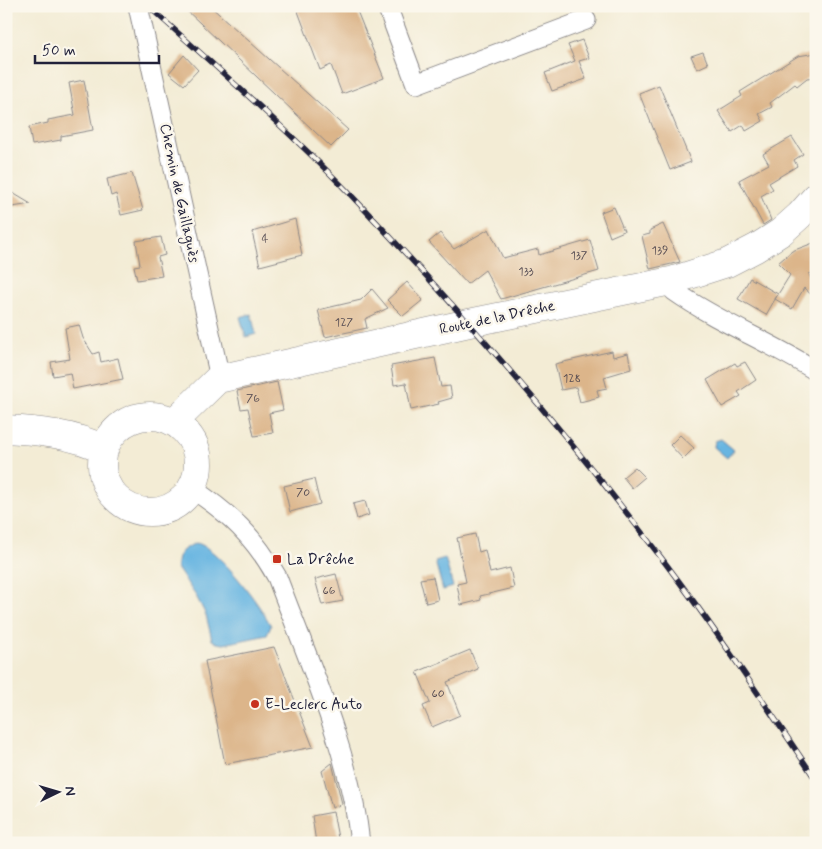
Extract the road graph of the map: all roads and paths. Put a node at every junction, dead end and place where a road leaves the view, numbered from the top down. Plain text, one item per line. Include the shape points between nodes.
1 (387, 6) edge
2 (135, 8) edge
3 (586, 20) dead end
4 (816, 197) edge
5 (671, 281) junction
6 (816, 371) edge
7 (218, 379) junction
8 (174, 422) junction
9 (6, 429) edge
10 (104, 449) junction
11 (191, 488) junction
12 (360, 843) edge

1 - 3 street via 416,84
2 - 7 street, Chemin de Gaillaguès via 206,313
4 - 5 street, Route de la Drêche via 800,215 756,248 726,263
5 - 6 street via 674,291 692,303
5 - 7 street, Route de la Drêche
7 - 8 street
8 - 10 street via 156,416 128,421 114,432
8 - 11 street via 188,435 196,452 197,470
9 - 10 street via 45,431 82,439
10 - 11 street via 104,478 112,494 128,507 146,512 164,510 179,502
11 - 12 street via 235,520 262,550 277,577 342,756

